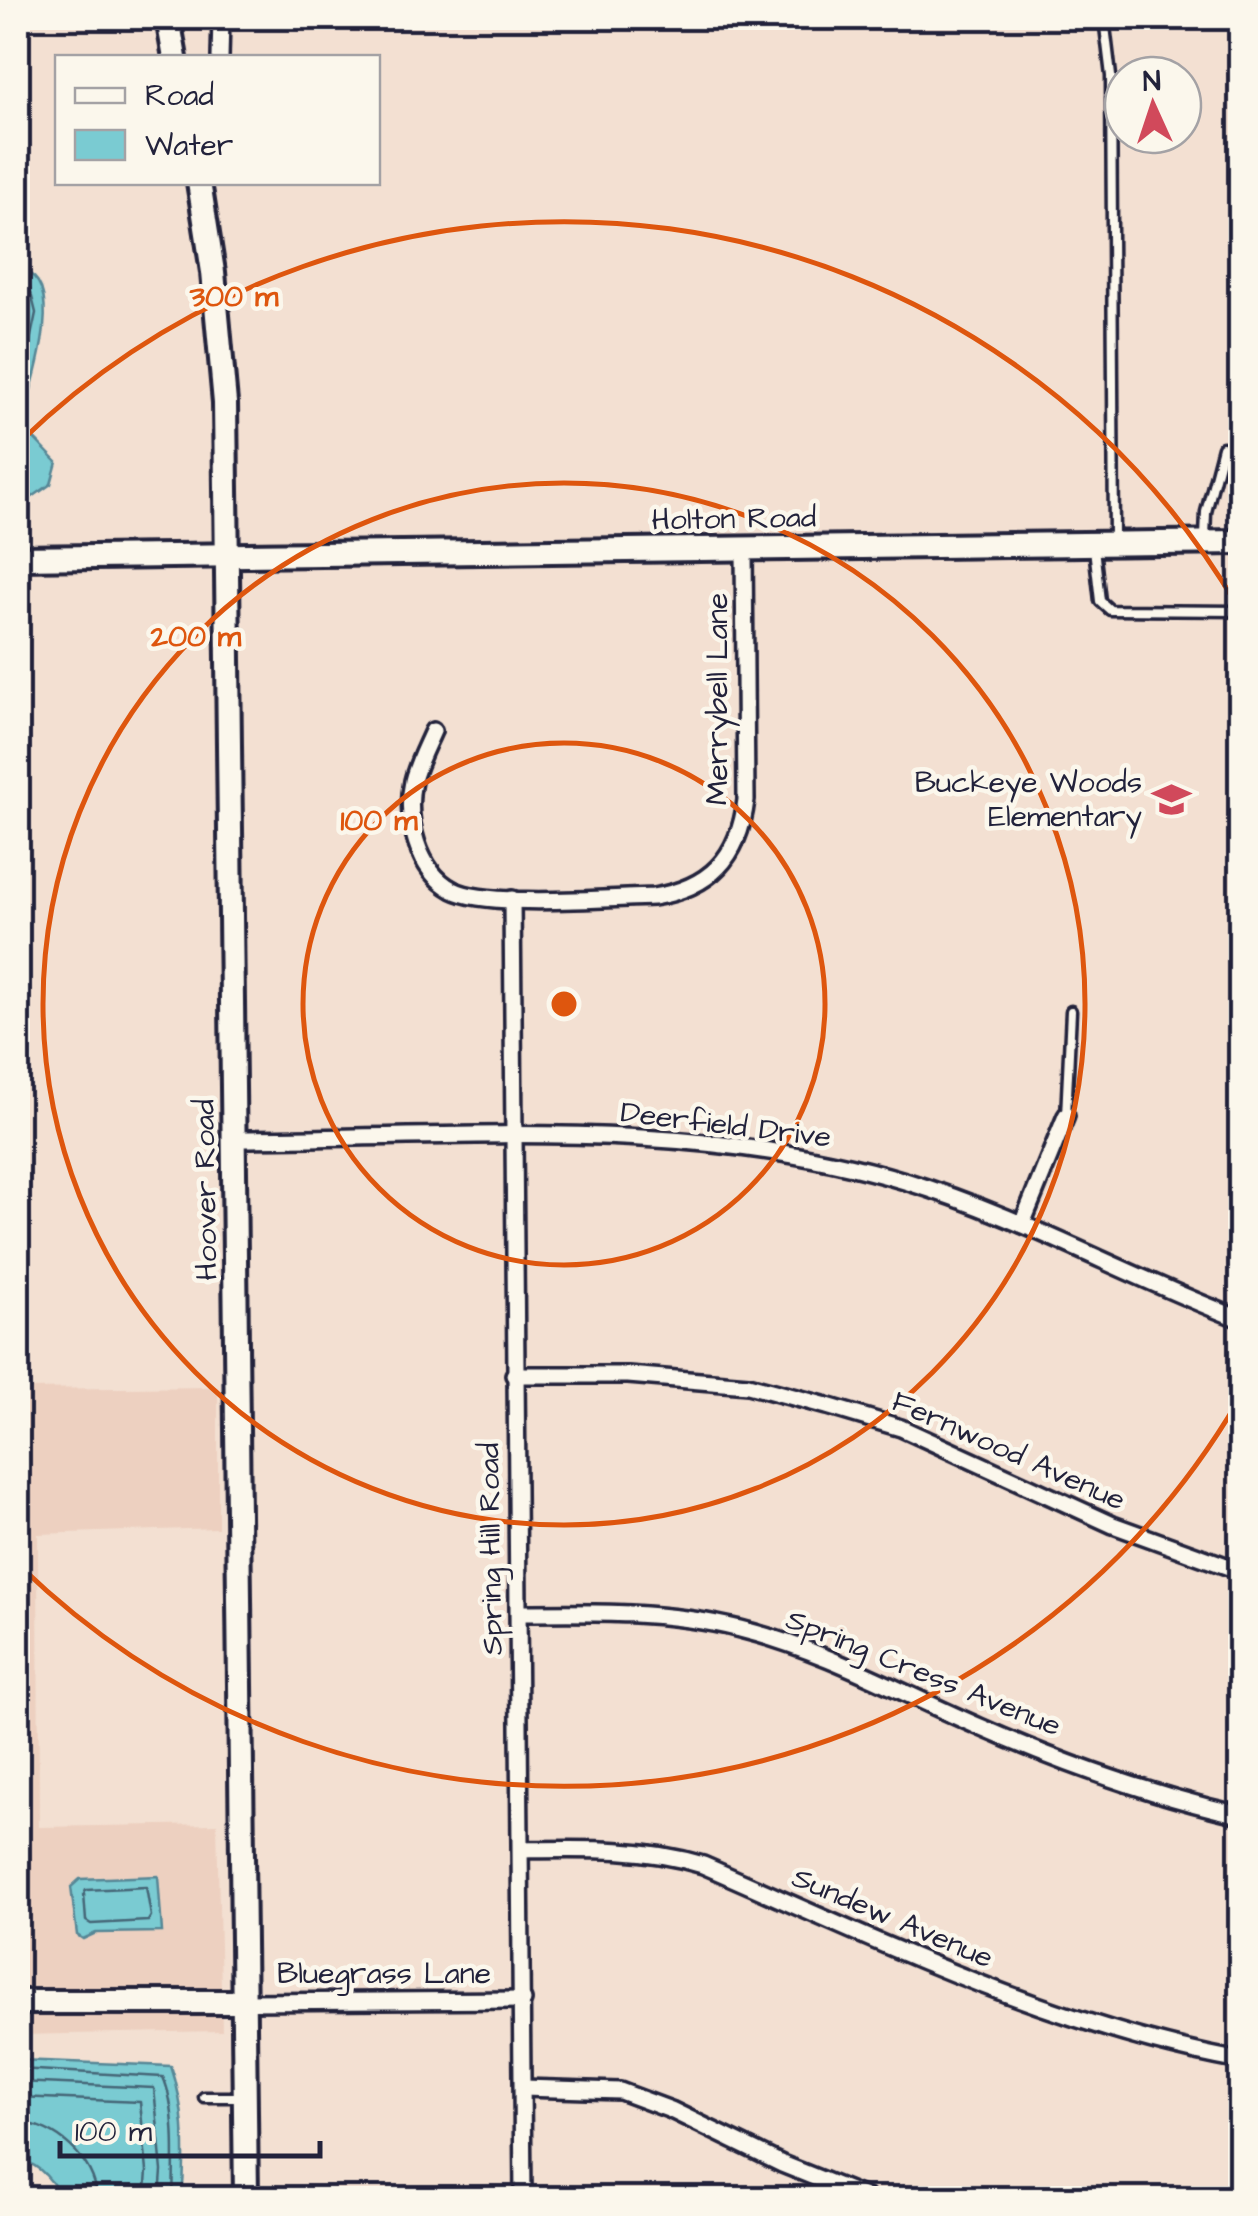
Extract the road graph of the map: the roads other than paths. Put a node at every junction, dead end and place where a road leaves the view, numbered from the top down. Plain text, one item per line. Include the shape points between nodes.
1 (168, 18) edge
2 (221, 18) edge
3 (1104, 18) edge
4 (175, 55) edge
5 (220, 55) edge
6 (199, 185) edge
7 (1223, 447) dead end
8 (1204, 542) junction
9 (1240, 542) edge
10 (1104, 544) junction
11 (744, 548) junction
12 (228, 555) junction
13 (18, 558) edge
14 (1240, 610) edge
15 (432, 731) dead end
16 (512, 899) junction
17 (1071, 1012) dead end
18 (1066, 1116) joint
19 (513, 1135) junction
20 (235, 1139) junction
21 (1022, 1224) junction
22 (1240, 1319) edge
23 (514, 1375) junction
24 (1240, 1571) edge
25 (520, 1613) junction
26 (1240, 1814) edge
27 (522, 1850) junction
28 (523, 2000) junction
29 (18, 2002) edge
30 (245, 2002) junction
31 (1240, 2061) edge
32 (523, 2088) junction
33 (204, 2097) dead end
34 (245, 2097) junction
35 (246, 2198) edge
36 (524, 2198) edge
37 (867, 2198) edge

1 - 4 main road
2 - 5 street
3 - 10 lane via 1111,76
6 - 12 main road, Hoover Road via 222,351
7 - 8 lane
8 - 9 main road, Holton Road
8 - 10 main road, Holton Road
10 - 11 main road, Holton Road
10 - 14 lane via 1100,601 1110,610
11 - 12 main road, Holton Road
11 - 16 street, Merrybell Lane via 746,800 734,848 700,883 677,893
12 - 13 main road, Holton Road
12 - 20 main road, Hoover Road
15 - 16 street, Merrybell Lane via 413,782 412,829 426,864 452,890
16 - 19 street, Spring Hill Road
17 - 18 lane
18 - 21 street
19 - 20 street, Deerfield Drive
19 - 21 street, Deerfield Drive via 690,1141 794,1154 900,1180
19 - 23 street, Spring Hill Road
20 - 30 main road, Hoover Road
21 - 22 street, Deerfield Drive
23 - 24 street, Fernwood Avenue via 748,1385 827,1406 901,1428 1113,1526
23 - 25 street, Spring Hill Road
25 - 26 street, Spring Cress Avenue via 655,1615 739,1628 840,1662 1090,1770
25 - 27 street, Spring Hill Road
27 - 28 street, Spring Hill Road
27 - 31 street, Sundew Avenue via 672,1855 950,1974 1065,2014
28 - 30 street, Bluegrass Lane
28 - 32 street, Spring Hill Road
29 - 30 main road
30 - 34 main road, Hoover Road
32 - 36 street, Spring Hill Road
32 - 37 street via 634,2096
33 - 34 lane
34 - 35 main road, Hoover Road

